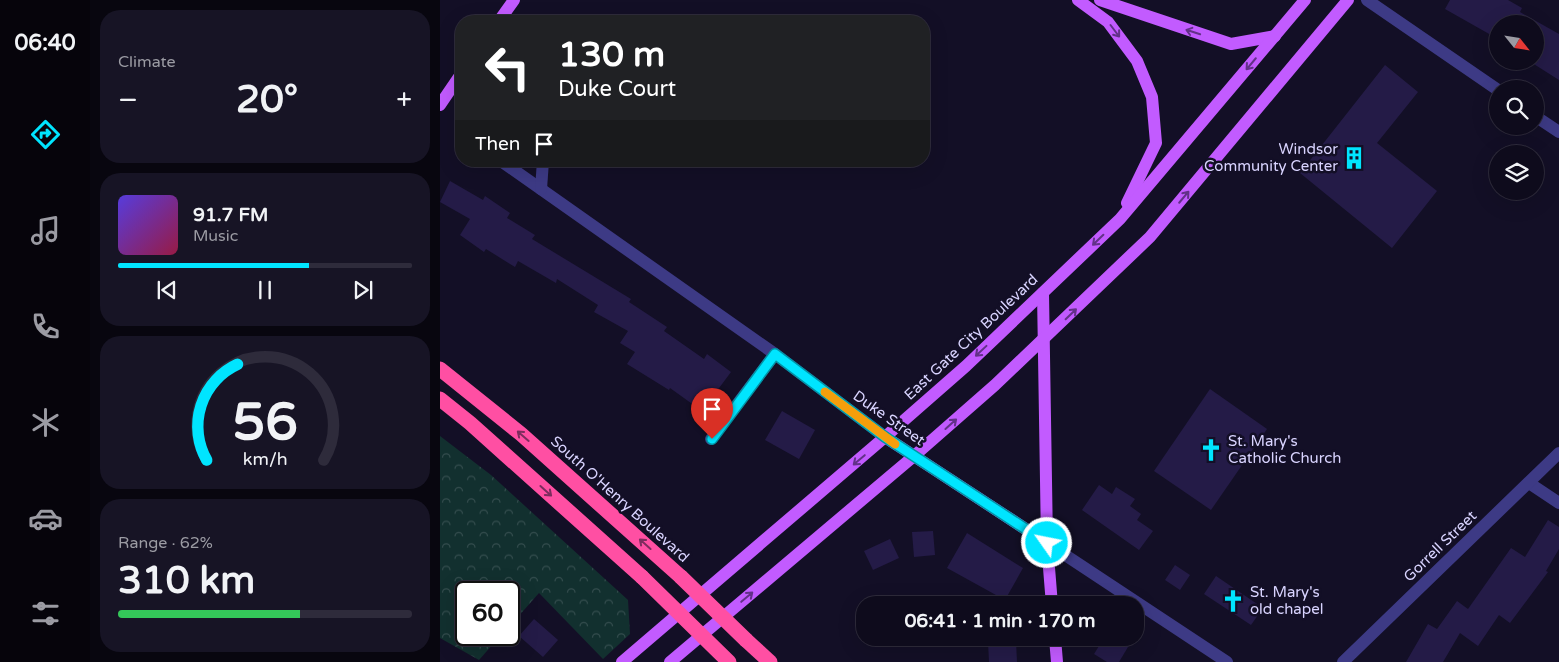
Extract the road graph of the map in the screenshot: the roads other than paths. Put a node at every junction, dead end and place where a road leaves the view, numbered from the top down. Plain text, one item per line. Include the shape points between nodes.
1 (514, 0) edge
2 (1078, 0) edge
3 (1100, 0) edge
4 (1305, 0) edge
5 (1348, 0) edge
6 (1367, 0) edge
7 (503, 15) edge
8 (1275, 36) junction
9 (455, 83) edge
10 (1489, 84) edge
11 (440, 105) edge
12 (1544, 122) edge
13 (1559, 132) edge
14 (510, 167) edge
15 (543, 167) edge
16 (541, 189) junction
17 (1120, 219) junction
18 (1043, 294) junction
19 (1044, 338) junction
20 (775, 354) junction
21 (440, 369) edge
22 (440, 399) edge
23 (440, 412) edge
24 (470, 423) junction
25 (885, 437) junction
26 (712, 439) dead end
27 (1559, 453) edge
28 (914, 456) junction
29 (1530, 483) junction
30 (1559, 503) edge
31 (1047, 543) junction
32 (1051, 596) edge
33 (1056, 646) edge
34 (622, 662) edge
35 (670, 662) edge
36 (729, 662) edge
37 (770, 662) edge
38 (1057, 662) edge
39 (1227, 662) edge
40 (1343, 662) edge

1 - 7 main road
2 -> 17 main road via 1108,22 1137,61 1152,97 1156,143
8 -> 3 main road via 1231,44
4 - 8 main road, East Gate City Boulevard
19 -> 5 main road via 1150,238
6 - 10 street
8 -> 17 main road, East Gate City Boulevard
9 - 11 main road
12 - 13 street
14 - 16 street, Duke Street
15 - 16 street
16 - 20 street, Duke Street
17 -> 18 main road, East Gate City Boulevard
18 - 19 main road
18 -> 25 main road, East Gate City Boulevard
28 -> 19 main road
19 - 31 main road
20 - 25 street, Duke Street
20 - 26 street
37 -> 21 highway, South O'Henry Boulevard, bridge via 681,576 521,434
22 - 24 highway
23 - 24 highway
24 -> 36 highway, bridge via 642,577
25 - 28 main road, Duke Street
25 -> 34 main road, East Gate City Boulevard
27 - 29 street, Gorrell Street
28 - 31 main road, Duke Street
35 -> 28 main road
29 - 30 street
29 - 40 street, Gorrell Street
31 - 32 main road
31 - 39 street, Duke Street
33 - 38 main road

